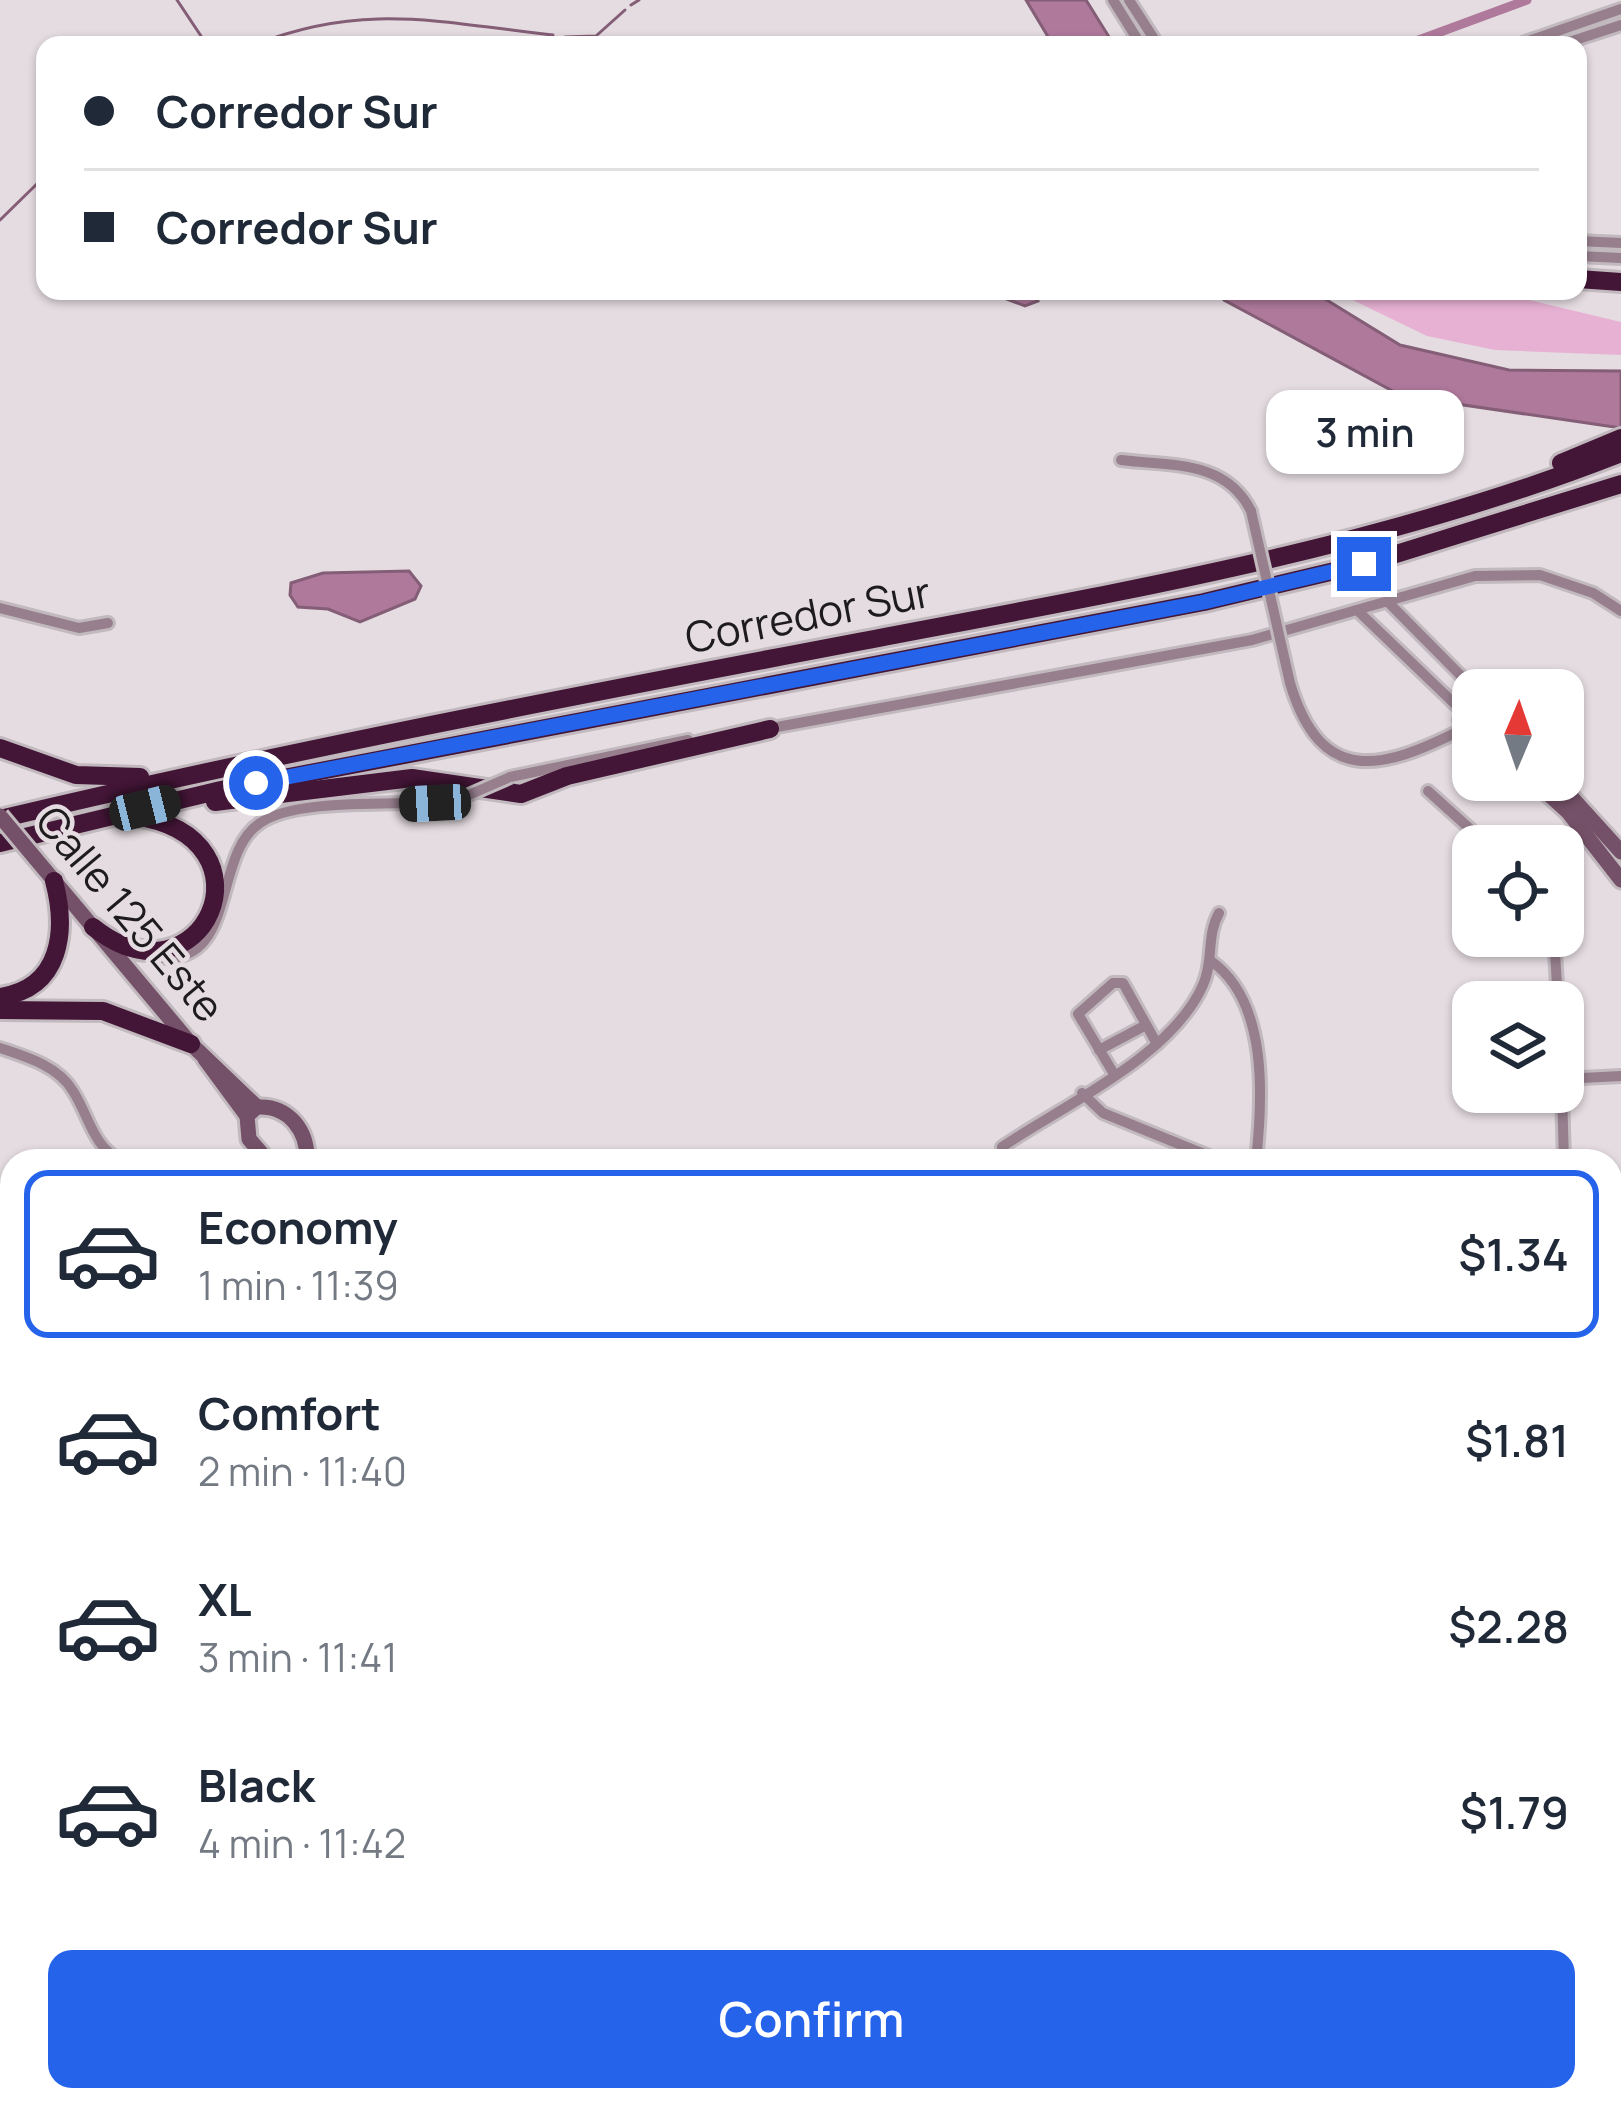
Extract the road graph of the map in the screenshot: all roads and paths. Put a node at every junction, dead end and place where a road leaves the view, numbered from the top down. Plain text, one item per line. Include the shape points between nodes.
1 (1113, 0) edge
2 (1129, 0) edge
3 (1621, 12) edge
4 (1621, 25) edge
5 (1135, 36) edge
6 (1152, 36) edge
7 (1544, 36) edge
8 (1587, 36) edge
9 (1587, 241) edge
10 (1621, 243) edge
11 (1587, 256) edge
12 (1621, 258) edge
13 (1587, 280) edge
14 (1621, 282) edge
15 (1616, 447) edge
16 (1121, 460) dead end
17 (1621, 484) edge
18 (1389, 602) junction
19 (0, 608) edge
20 (1358, 610) junction
21 (1621, 611) edge
22 (108, 622) dead end
23 (1410, 624) junction
24 (1389, 641) junction
25 (1452, 670) edge
26 (1452, 701) edge
27 (770, 729) junction
28 (1452, 734) edge
29 (0, 748) edge
30 (205, 770) junction
31 (1428, 791) dead end
32 (1556, 801) edge
33 (1575, 801) edge
34 (145, 808) junction
35 (118, 814) junction
36 (0, 818) edge
37 (1466, 825) edge
38 (0, 843) edge
39 (1621, 852) edge
40 (1621, 880) edge
41 (54, 881) junction
42 (1219, 913) dead end
43 (92, 927) junction
44 (140, 951) junction
45 (1211, 961) junction
46 (0, 997) edge
47 (0, 1010) edge
48 (1146, 1024) junction
49 (1157, 1044) junction
50 (0, 1048) edge
51 (1099, 1050) junction
52 (198, 1051) junction
53 (1114, 1074) junction
54 (1584, 1078) edge
55 (1620, 1078) edge
56 (1082, 1093) junction
57 (252, 1112) junction
58 (1563, 1113) edge
59 (1002, 1147) dead end
60 (105, 1149) edge
61 (258, 1149) edge
62 (304, 1149) edge
63 (1192, 1149) edge
64 (1256, 1149) edge
65 (1564, 1149) edge

1 - 5 street
2 - 6 street
3 - 7 street
4 - 8 street
9 - 10 street
11 - 12 street
13 - 14 highway
15 - 30 highway, Corredor Sur via 1453,511 1198,578
16 - 28 street, bridge via 1208,470 1238,489 1251,511 1290,683 1318,742 1348,760 1386,764
17 - 34 highway, Corredor Sur via 1364,564 1204,602
18 - 20 street
18 - 21 street via 1475,576 1540,574
18 - 23 street
19 - 22 street via 79,628
20 - 24 street
20 - 27 street via 1252,640
23 - 24 street
23 - 25 street
24 - 26 street
27 - 34 highway via 521,794 412,778
27 - 44 street, bridge via 510,777 455,801 273,816 240,843 211,934 180,956
29 - 30 highway via 94,777
30 - 36 highway, Corredor Sur
31 - 37 street
32 - 40 street
33 - 39 street
34 - 35 highway, Corredor Sur
35 - 38 highway, Corredor Sur
35 - 44 highway via 187,831 214,874 214,902 196,935 171,950
36 - 41 street, Calle 125 Este, bridge
41 - 43 street, Calle 125 Este
41 - 46 highway via 62,916 57,953 33,985
42 - 45 street
43 - 44 highway
43 - 52 street, Calle 125 Este
45 - 49 street via 1185,1015
45 - 64 street via 1238,984 1252,1012
47 - 52 highway via 104,1011
48 - 49 street
48 - 51 street
48 - 51 street via 1123,983 1113,983 1079,1008
49 - 53 street
50 - 60 street via 54,1070
51 - 53 street
52 - 57 street, Calle 125 Este
53 - 56 street
54 - 55 street
56 - 59 street
56 - 63 street via 1103,1113
57 - 61 street via 249,1139
57 - 62 street via 278,1109 297,1124
58 - 65 street

